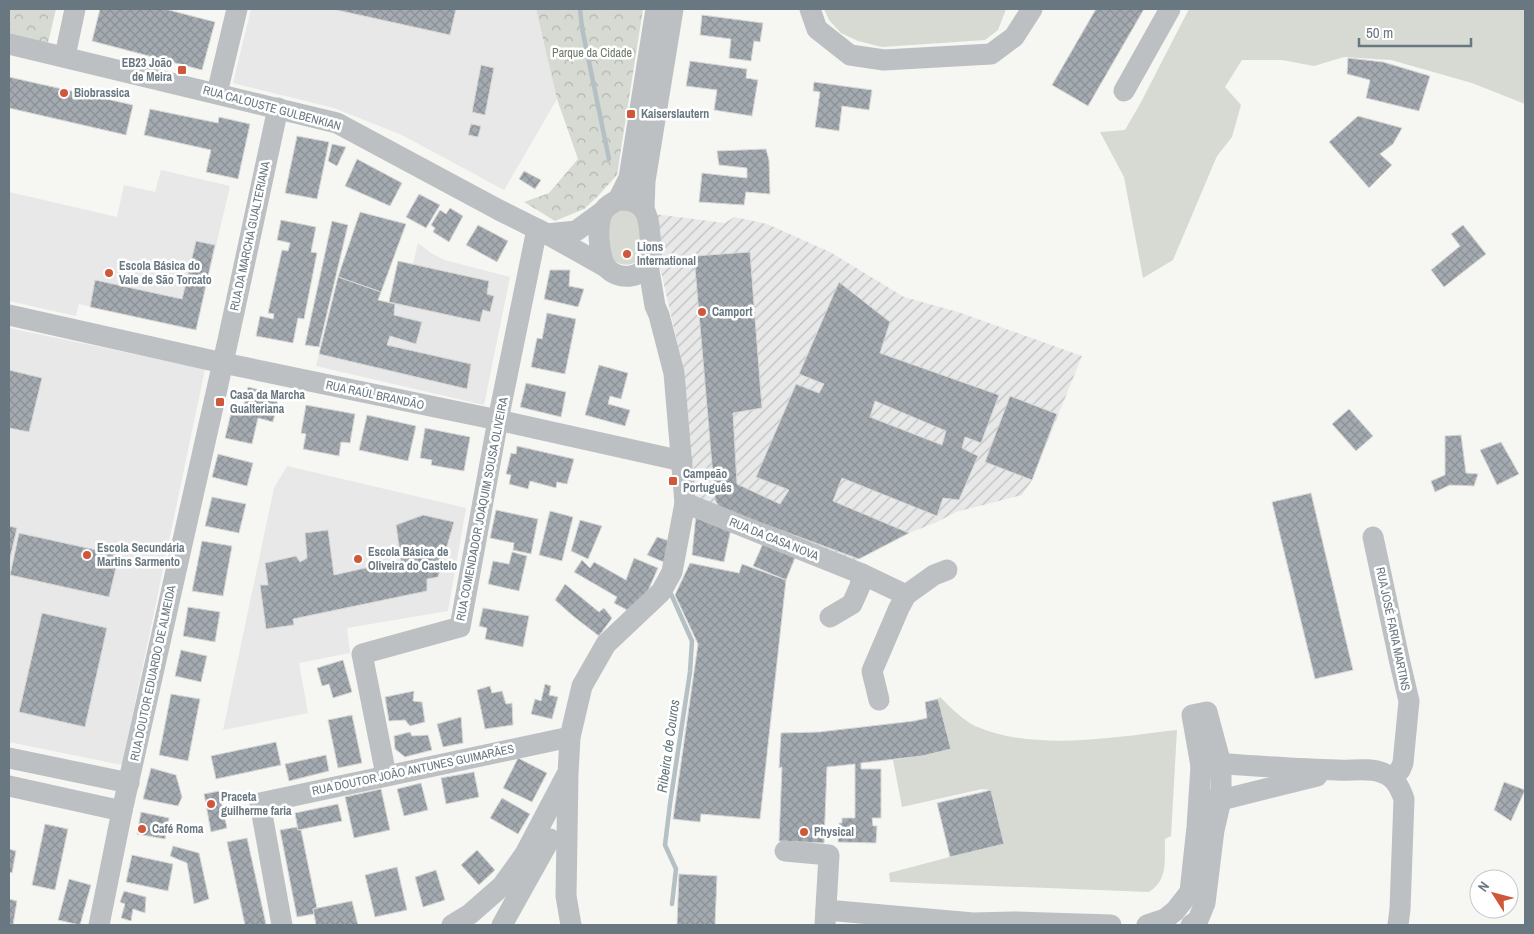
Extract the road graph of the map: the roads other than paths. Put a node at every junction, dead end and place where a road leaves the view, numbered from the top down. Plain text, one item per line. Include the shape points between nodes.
1 (75, 9) edge
2 (236, 9) edge
3 (656, 9) edge
4 (673, 9) edge
5 (810, 9) edge
6 (1032, 9) edge
7 (1170, 9) edge
8 (9, 44) edge
9 (65, 56) junction
10 (1124, 91) dead end
11 (217, 93) junction
12 (278, 108) junction
13 (610, 206) junction
14 (644, 210) junction
15 (542, 231) junction
16 (648, 264) junction
17 (614, 272) junction
18 (655, 306) junction
19 (9, 315) edge
20 (223, 363) junction
21 (498, 420) junction
22 (682, 461) junction
23 (685, 503) junction
24 (1373, 537) dead end
25 (948, 570) dead end
26 (862, 574) junction
27 (906, 595) junction
28 (830, 617) dead end
29 (880, 700) dead end
30 (570, 737) junction
31 (9, 758) edge
32 (1211, 765) junction
33 (1339, 770) junction
34 (568, 774) junction
35 (386, 776) junction
36 (1392, 778) junction
37 (129, 783) junction
38 (9, 786) edge
39 (1199, 798) junction
40 (1221, 800) junction
41 (122, 811) junction
42 (785, 851) dead end
43 (531, 873) junction
44 (566, 896) junction
45 (825, 918) edge
46 (973, 924) edge
47 (99, 925) edge
48 (282, 925) edge
49 (452, 925) edge
50 (502, 925) edge
51 (571, 925) edge
52 (1111, 925) edge
53 (1147, 925) edge
54 (1191, 925) edge
55 (1398, 925) edge

1 - 9 street
2 - 11 street
3 - 13 street via 629,178
4 - 14 street via 645,181
5 - 6 street via 817,29 850,55 884,60 991,54 1014,37
7 - 10 street
8 - 9 street, RUA CALOUSTE GULBENKIAN
9 - 11 street, RUA CALOUSTE GULBENKIAN
11 - 12 street, RUA CALOUSTE GULBENKIAN
12 - 15 street, RUA CALOUSTE GULBENKIAN via 337,123
12 - 20 street, RUA DA MARCHA GUALTERIANA
13 - 14 street via 628,200
13 - 15 street via 576,231
13 - 17 street via 599,222 601,258
14 - 16 street via 649,219 652,254
15 - 17 street, RUA CALOUSTE GULBENKIAN
15 - 21 street, RUA COMENDADOR JOAQUIM SOUSA OLIVEIRA
16 - 17 street via 633,276
16 - 18 street
17 - 18 street, RUA CALOUSTE GULBENKIAN via 641,291
18 - 22 street via 674,373
19 - 20 street, RUA RAÚL BRANDÃO
20 - 21 street, RUA RAÚL BRANDÃO
20 - 37 street, RUA DOUTOR EDUARDO DE ALMEIDA
21 - 22 street, RUA RAÚL BRANDÃO
21 - 35 street, RUA COMENDADOR JOAQUIM SOUSA OLIVEIRA via 460,627 362,654
22 - 23 street
23 - 26 street, RUA DA CASA NOVA
23 - 30 street via 672,572 661,592 606,644 582,686
24 - 36 street, RUA JOSÉ FARIA MARTINS via 1409,701 1403,763
25 - 27 street via 934,575
26 - 27 street, RUA DA CASA NOVA
26 - 28 street via 852,604
27 - 29 street via 872,671
30 - 34 street
30 - 35 street, RUA DOUTOR JOÃO ANTUNES GUIMARÃES
31 - 37 street
32 - 33 street
32 - 39 street
32 - 40 street
33 - 36 street via 1377,771
33 - 40 street
34 - 43 street via 557,826
34 - 44 street
34 - 49 street via 525,854 502,886
35 - 48 street, RUA DOUTOR JOÃO ANTUNES GUIMARÃES via 260,803
36 - 55 street via 1404,798
37 - 41 street, RUA DOUTOR EDUARDO DE ALMEIDA
38 - 41 street
39 - 40 street
39 - 53 street via 1190,892 1176,912
40 - 54 street via 1205,903 1198,920
41 - 47 street, RUA DOUTOR EDUARDO DE ALMEIDA
42 - 45 street via 829,855
43 - 44 street via 548,872 559,879
43 - 50 street
44 - 51 street
45 - 46 street
46 - 52 street

